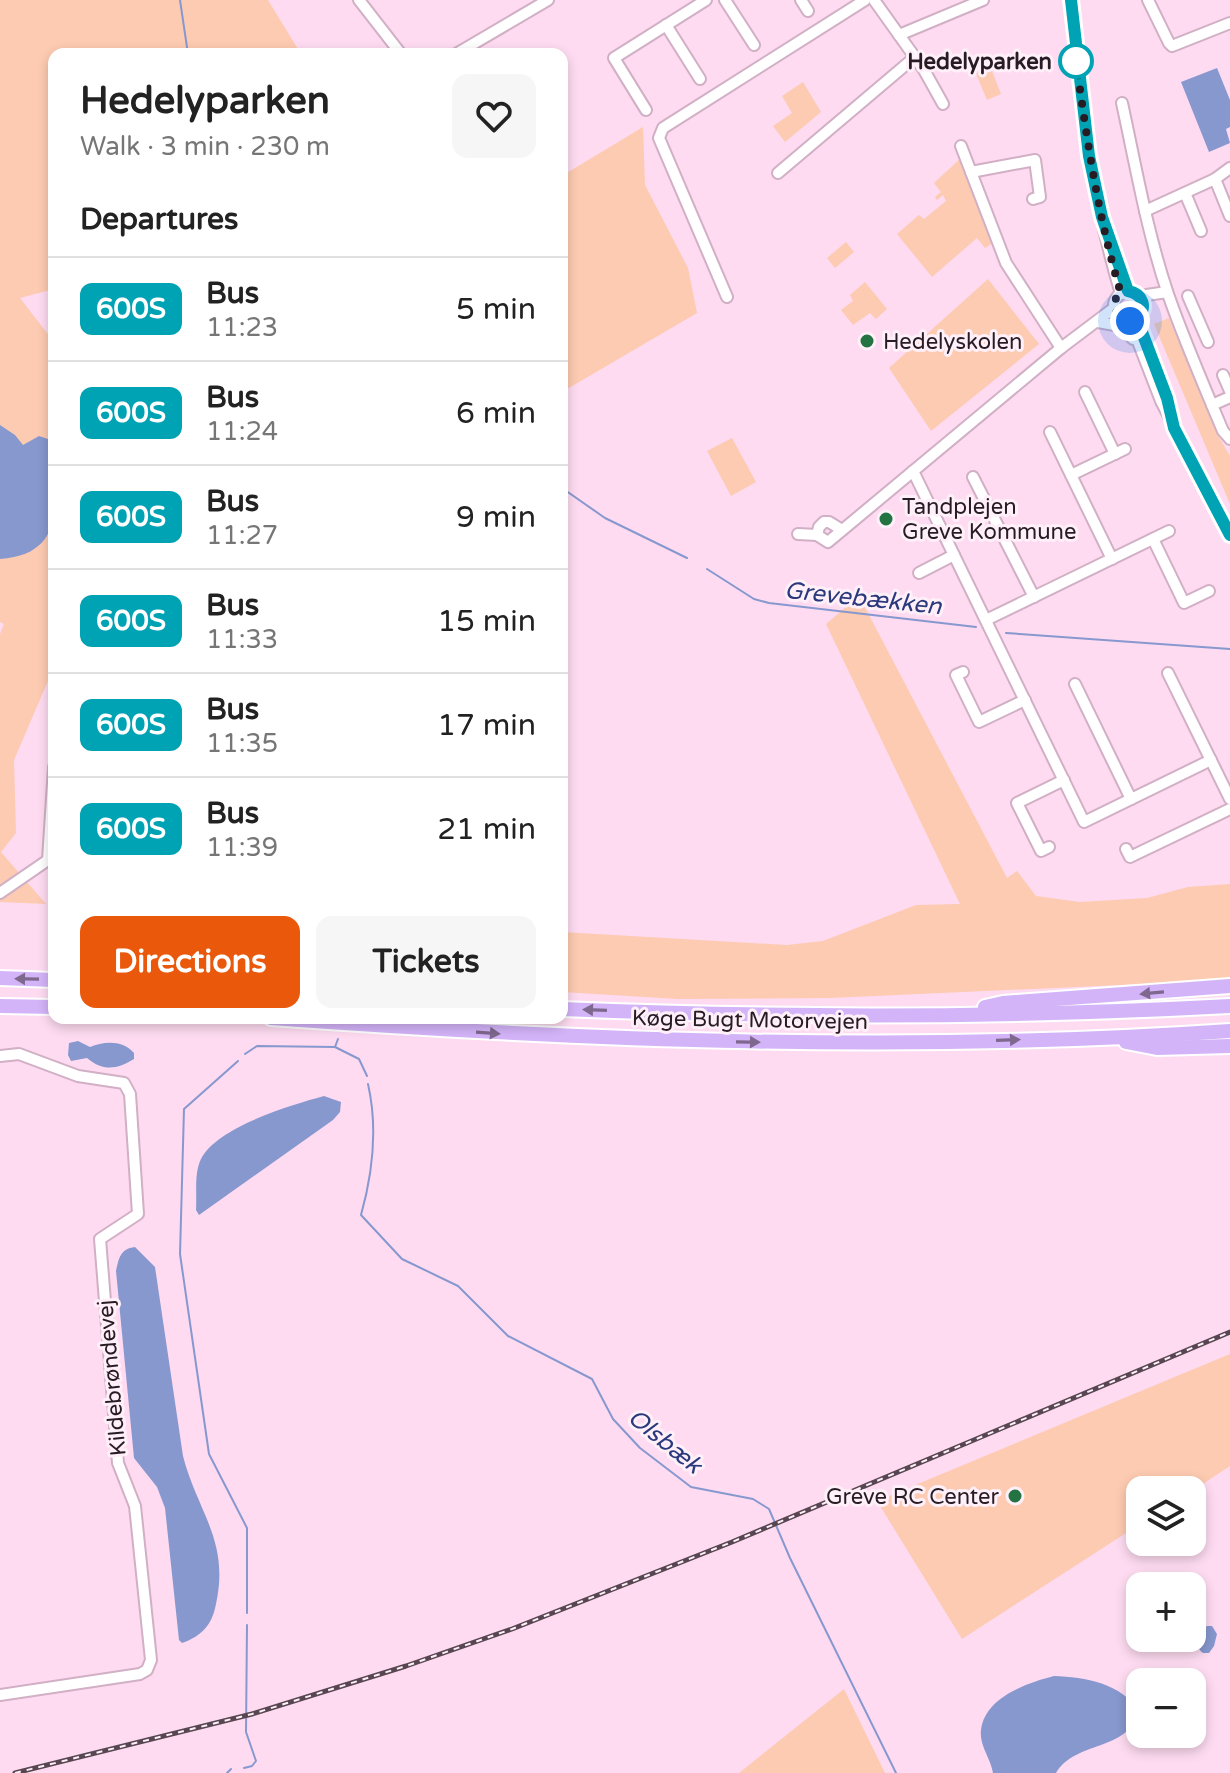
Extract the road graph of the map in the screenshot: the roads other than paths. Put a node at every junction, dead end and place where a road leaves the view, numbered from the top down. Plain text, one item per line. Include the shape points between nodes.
1 (359, 0) edge
2 (548, 0) edge
3 (706, 0) edge
4 (725, 0) edge
5 (801, 0) edge
6 (865, 0) edge
7 (874, 0) edge
8 (983, 0) edge
9 (1071, 0) edge
10 (1148, 0) edge
11 (808, 11) dead end
12 (1230, 23) edge
13 (666, 25) junction
14 (899, 35) junction
15 (754, 45) dead end
16 (396, 48) edge
17 (466, 48) edge
18 (915, 57) junction
19 (700, 79) dead end
20 (1122, 103) dead end
21 (943, 104) dead end
22 (646, 110) dead end
23 (961, 146) dead end
24 (1230, 168) edge
25 (971, 172) junction
26 (778, 173) dead end
27 (1215, 179) junction
28 (1185, 193) junction
29 (1033, 199) dead end
30 (1145, 211) junction
31 (1230, 216) edge
32 (1201, 231) dead end
33 (1124, 292) junction
34 (1167, 292) junction
35 (1188, 296) dead end
36 (727, 297) dead end
37 (1142, 301) junction
38 (1115, 312) junction
39 (1134, 320) junction
40 (1098, 322) junction
41 (1200, 323) junction
42 (1182, 331) junction
43 (1208, 342) dead end
44 (1061, 348) junction
45 (1140, 349) junction
46 (1223, 375) dead end
47 (1085, 392) dead end
48 (1230, 394) edge
49 (1212, 405) junction
50 (1174, 428) junction
51 (1050, 432) dead end
52 (1230, 439) edge
53 (913, 471) junction
54 (1071, 475) junction
55 (973, 477) dead end
56 (1169, 531) dead end
57 (798, 534) dead end
58 (1230, 535) edge
59 (1153, 539) junction
60 (954, 555) junction
61 (1112, 559) junction
62 (919, 573) dead end
63 (1209, 591) dead end
64 (1034, 597) junction
65 (986, 620) junction
66 (963, 672) dead end
67 (1168, 673) dead end
68 (1075, 684) dead end
69 (1025, 700) junction
70 (1211, 760) junction
71 (1064, 780) junction
72 (1131, 799) junction
73 (1230, 799) edge
74 (1230, 809) edge
75 (1049, 847) dead end
76 (1126, 849) dead end
77 (48, 862) edge
78 (0, 893) edge
79 (0, 978) edge
80 (48, 980) edge
81 (1230, 986) edge
82 (0, 1006) edge
83 (1230, 1006) edge
84 (48, 1007) edge
85 (568, 1009) edge
86 (953, 1014) junction
87 (357, 1024) edge
88 (1230, 1031) edge
89 (1106, 1038) junction
90 (1230, 1046) edge
91 (0, 1056) edge
92 (0, 1695) edge

1 - 16 street
2 - 17 street
3 - 13 street
4 - 15 street
5 - 11 street
6 - 36 street via 660,133
7 - 14 street
8 - 14 street
9 - 33 street via 1082,112 1102,217
10 - 12 street via 1172,46
13 - 19 street
13 - 22 street via 614,58
14 - 18 street
18 - 21 street
18 - 26 street
20 - 30 street
23 - 25 street
24 - 27 street
25 - 29 street via 1035,160 1040,197
25 - 44 street via 1006,263
27 - 28 street
27 - 31 street
28 - 30 street
28 - 32 street
30 - 34 street
33 - 37 street
33 - 38 street via 1116,298
34 - 37 street
34 - 42 street
35 - 41 street
37 - 39 street
38 - 39 street via 1122,320
38 - 40 street
39 - 45 street
39 - 50 street
40 - 44 street
40 - 45 street via 1120,326
41 - 42 street
41 - 43 street
42 - 49 street
44 - 53 street
45 - 50 street
46 - 48 street
47 - 54 street via 1120,452
48 - 49 street
49 - 52 street
50 - 58 street
51 - 54 street
53 - 57 street via 842,530 824,522 817,535
53 - 60 street
54 - 61 street
55 - 64 street
56 - 59 street
59 - 61 street
59 - 63 street via 1184,603
60 - 62 street
60 - 65 street
61 - 64 street
64 - 65 street
65 - 69 street
66 - 69 street via 956,675 979,722
67 - 70 street
68 - 72 street
69 - 71 street
70 - 72 street
70 - 73 street
71 - 72 street via 1084,822
71 - 75 street via 1017,803 1041,851
74 - 76 street via 1130,857
77 - 78 street
80 -> 79 highway
81 -> 86 highway via 1003,1003
82 - 84 highway
83 - 86 highway, Køge Bugt Motorvejen
86 -> 85 highway, Køge Bugt Motorvejen
87 -> 89 highway, Køge Bugt Motorvejen via 649,1040
88 - 89 highway, Køge Bugt Motorvejen
89 - 90 highway via 1157,1048
91 - 92 street, Kildebrøndevej via 19,1054 78,1076 124,1083 130,1094 138,1214 100,1239 118,1463 135,1506 151,1660 140,1674

